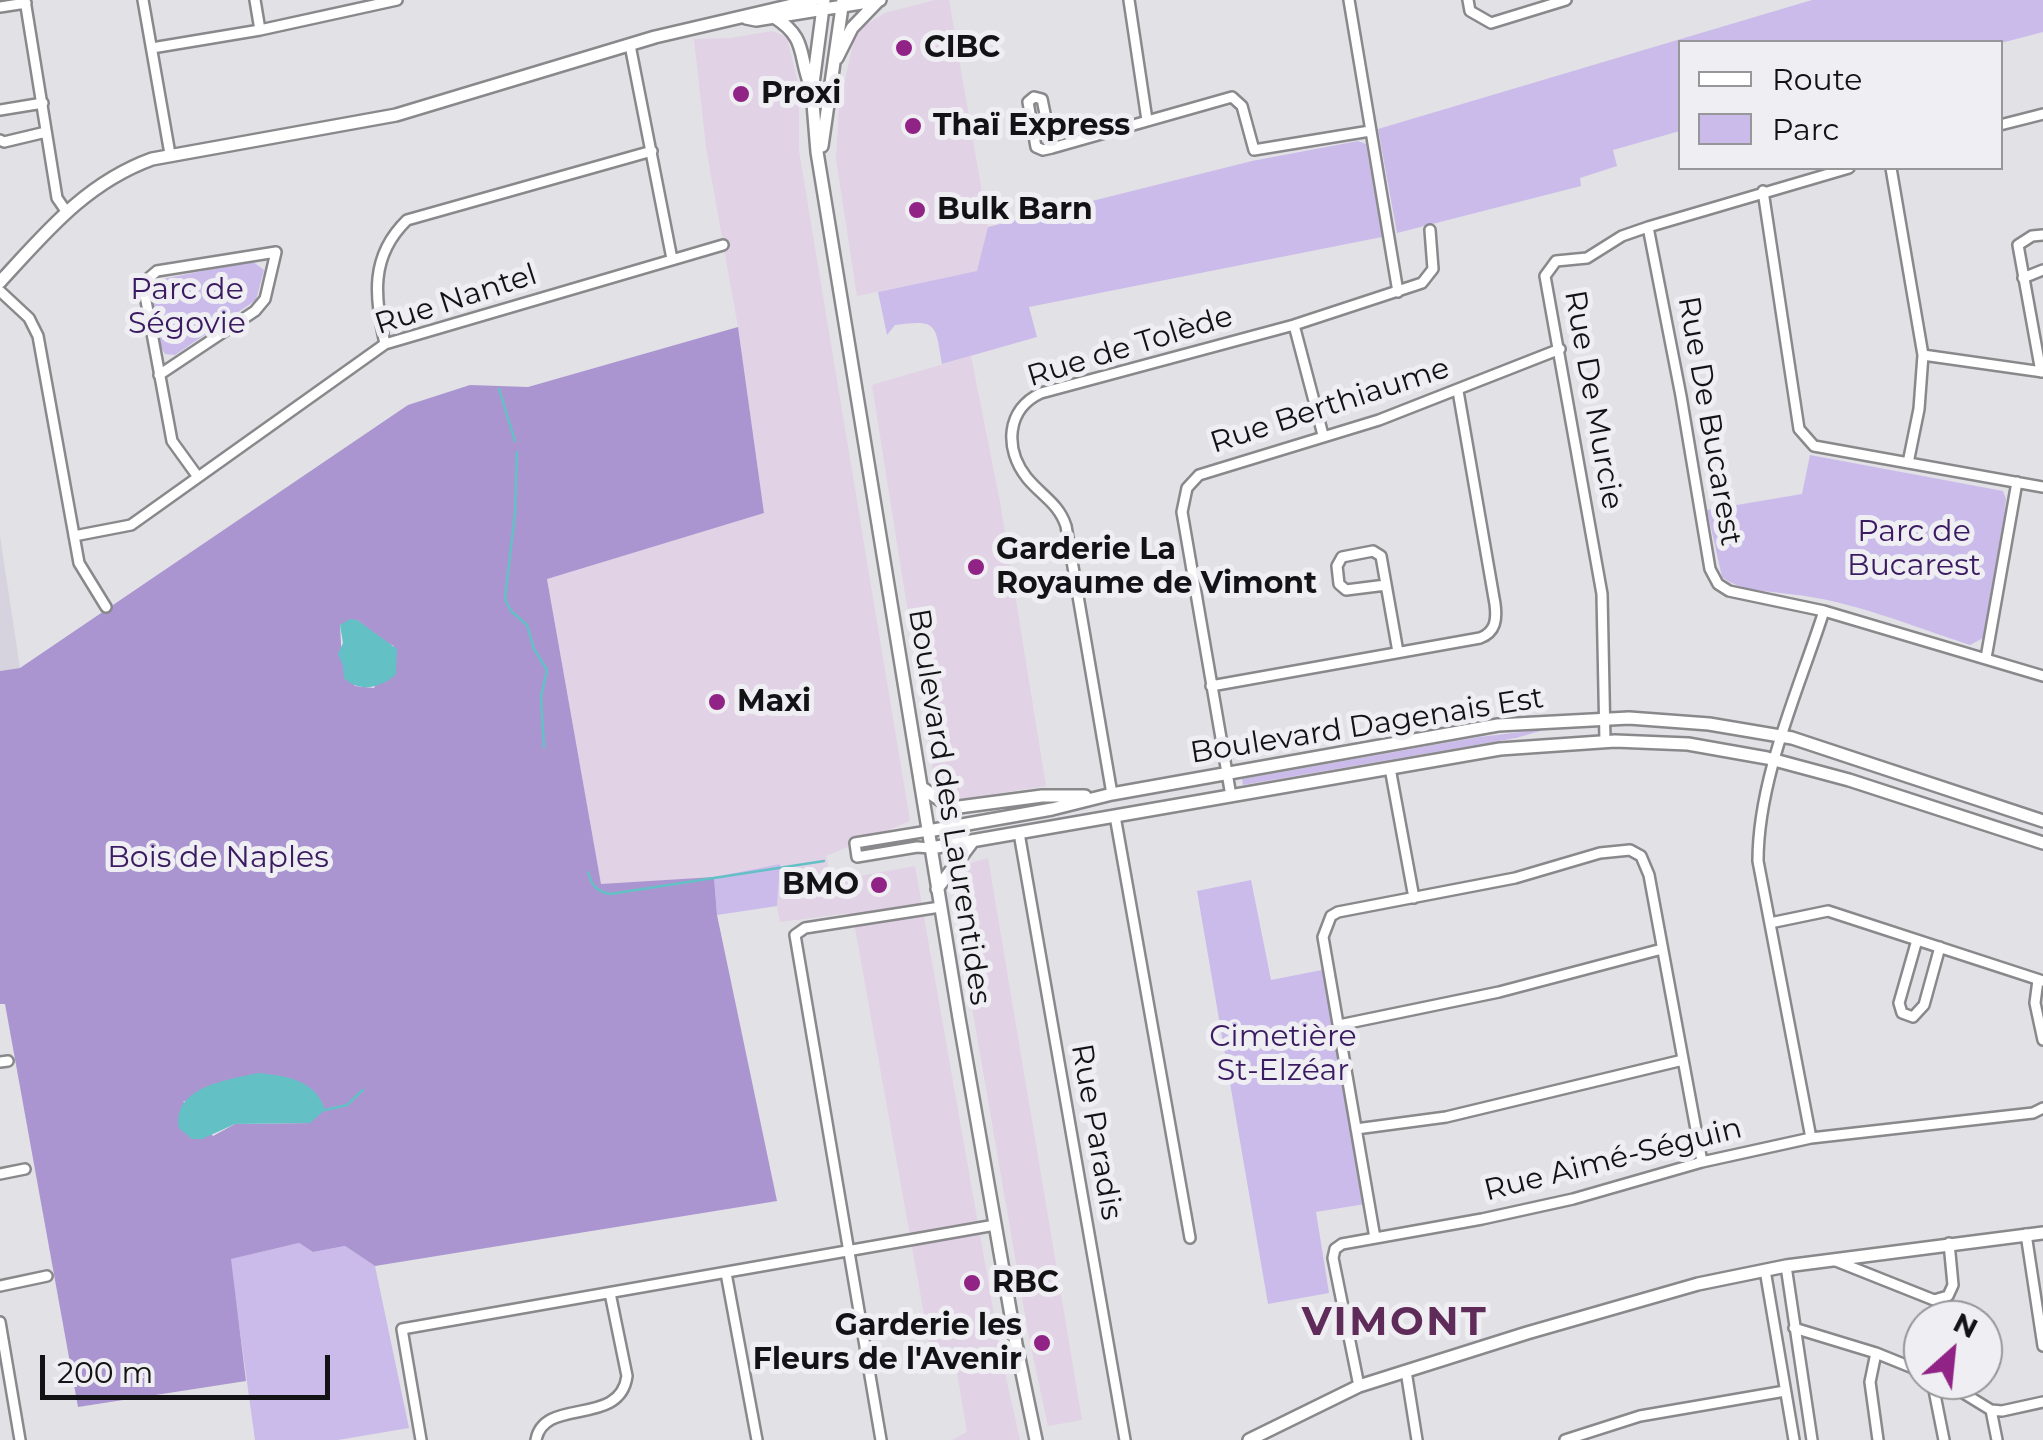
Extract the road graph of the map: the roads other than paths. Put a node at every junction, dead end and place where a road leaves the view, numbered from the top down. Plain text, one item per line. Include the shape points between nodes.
1 (143, 0) edge
2 (255, 0) edge
3 (397, 0) edge
4 (879, 0) edge
5 (1128, 0) edge
6 (1348, 0) edge
7 (1468, 0) edge
8 (1566, 0) edge
9 (26, 2) edge
10 (820, 4) edge
11 (842, 4) edge
12 (0, 7) edge
13 (742, 18) junction
14 (774, 18) junction
15 (260, 30) junction
16 (630, 44) junction
17 (152, 48) junction
18 (832, 70) junction
19 (812, 91) junction
20 (43, 103) junction
21 (0, 110) edge
22 (2043, 114) edge
23 (1147, 120) junction
24 (2003, 125) edge
25 (1370, 131) junction
26 (46, 132) junction
27 (0, 140) edge
28 (1052, 148) junction
29 (652, 151) junction
30 (170, 154) junction
31 (1842, 170) edge
32 (1892, 170) edge
33 (822, 180) junction
34 (1763, 192) junction
35 (66, 211) junction
36 (1648, 227) junction
37 (1430, 230) dead end
38 (2043, 235) edge
39 (723, 246) dead end
40 (672, 259) junction
41 (2043, 270) edge
42 (2024, 278) junction
43 (0, 282) edge
44 (0, 291) edge
45 (1398, 292) junction
46 (1294, 325) junction
47 (385, 344) junction
48 (1560, 349) junction
49 (1923, 355) junction
50 (2042, 372) edge
51 (159, 375) junction
52 (1458, 390) junction
53 (1323, 434) junction
54 (1908, 463) junction
55 (198, 477) junction
56 (2017, 482) junction
57 (2043, 487) edge
58 (74, 536) junction
59 (1386, 584) junction
60 (106, 607) dead end
61 (1824, 611) junction
62 (1398, 652) junction
63 (1986, 658) junction
64 (2043, 676) edge
65 (1211, 686) junction
66 (1605, 718) junction
67 (1783, 736) junction
68 (1605, 741) junction
69 (1776, 760) junction
70 (1390, 768) junction
71 (1227, 774) junction
72 (921, 787) junction
73 (1105, 795) junction
74 (1231, 796) junction
75 (1115, 816) junction
76 (2043, 821) edge
77 (928, 831) junction
78 (1020, 833) junction
79 (973, 841) junction
80 (2043, 842) edge
81 (931, 848) junction
82 (937, 888) junction
83 (1414, 898) junction
84 (940, 906) junction
85 (1770, 923) junction
86 (1917, 940) junction
87 (1940, 948) junction
88 (1662, 949) junction
89 (2040, 980) edge
90 (1338, 1025) junction
91 (2043, 1040) edge
92 (1683, 1060) junction
93 (2043, 1108) edge
94 (1356, 1129) junction
95 (1811, 1138) junction
96 (1702, 1162) junction
97 (25, 1169) dead end
98 (0, 1174) edge
99 (995, 1225) junction
100 (2043, 1232) edge
101 (2026, 1234) junction
102 (1190, 1238) dead end
103 (1375, 1238) junction
104 (1949, 1243) junction
105 (848, 1251) junction
106 (1836, 1261) junction
107 (1786, 1266) junction
108 (1765, 1270) junction
109 (726, 1273) junction
110 (47, 1276) dead end
111 (0, 1286) edge
112 (610, 1293) junction
113 (0, 1322) edge
114 (1794, 1328) junction
115 (2043, 1346) edge
116 (1876, 1353) junction
117 (1903, 1364) edge
118 (1406, 1371) junction
119 (1359, 1386) junction
120 (1785, 1390) junction
121 (1936, 1400) edge
122 (1975, 1400) edge
123 (2043, 1402) edge
124 (1992, 1410) junction
125 (418, 1439) edge
126 (1031, 1439) edge
127 (20, 1440) edge
128 (536, 1440) edge
129 (757, 1440) edge
130 (882, 1440) edge
131 (1124, 1440) edge
132 (1249, 1440) edge
133 (1418, 1440) edge
134 (1565, 1440) edge
135 (1794, 1440) edge
136 (1812, 1440) edge
137 (1878, 1440) edge
138 (1944, 1440) edge
139 (1997, 1440) edge

1 - 17 street
2 - 15 street
3 - 15 street
4 - 11 main road
4 - 18 main road via 850,32
5 - 23 street
6 - 25 street
7 - 8 street via 1470,10 1491,23
9 - 12 street
9 - 20 street
10 - 11 main road
10 - 13 main road
10 - 14 main road
10 - 19 main road, Boulevard des Laurentides
11 - 18 main road, Boulevard des Laurentides
13 - 14 main road
13 - 16 main road
14 - 19 main road via 799,40
15 - 17 street
16 - 29 street
16 - 30 main road via 396,115
17 - 30 street
18 - 33 main road, Boulevard des Laurentides
19 - 33 main road, Boulevard des Laurentides
20 - 21 street
20 - 26 street
22 - 24 street
23 - 25 street via 1232,97 1242,106 1254,150
23 - 28 street
25 - 45 street
26 - 27 street
26 - 35 street
28 - 28 street via 1042,99 1034,97 1028,102 1036,147
29 - 40 street
29 - 47 street via 406,220 389,237 375,299
30 - 35 main road via 116,174
31 - 34 street, Rue De Murcie
32 - 49 street
33 - 72 main road, Boulevard des Laurentides
34 - 36 street, Rue De Murcie
34 - 54 street via 1800,429 1814,446
35 - 43 main road
36 - 48 street, Rue De Murcie via 1586,258 1551,265 1545,276
36 - 61 street, Rue De Bucarest via 1710,569 1729,591
37 - 45 street, Rue de Tolède via 1433,269 1422,283
38 - 42 street via 2018,245
39 - 40 street, Rue Nantel
40 - 47 street, Rue Nantel
41 - 42 street
42 - 50 street
44 - 58 street via 38,336
45 - 46 street, Rue de Tolède
46 - 53 street
46 - 73 street, Rue de Tolède via 1041,393 1013,418 1021,470 1066,526
47 - 55 street, Rue Nantel
48 - 52 street, Rue Berthiaume
48 - 66 street, Rue De Murcie via 1602,594
49 - 50 street
49 - 54 street
51 - 51 street via 143,288 149,275 276,252 265,298 255,311
51 - 55 street via 172,440
52 - 53 street, Rue Berthiaume
52 - 62 street via 1496,623 1486,636
53 - 65 street, Rue Berthiaume via 1198,475 1187,488 1182,512
54 - 56 street
55 - 58 street, Rue Nantel via 131,525
56 - 57 street
56 - 63 street
58 - 60 street via 82,572
59 - 59 street via 1374,551 1342,556 1337,566 1346,590
59 - 62 street
61 - 63 street, Rue De Bucarest
61 - 67 street
62 - 65 street
63 - 64 street, Rue De Bucarest
65 - 71 street, Rue Berthiaume
66 - 67 main road, Boulevard Dagenais Est
66 - 68 street, Rue De Murcie
66 - 71 main road, Boulevard Dagenais Est via 1498,726
67 - 69 street
67 - 76 main road, Boulevard Dagenais Est
68 - 69 main road, Boulevard Dagenais Est via 1688,744
68 - 70 main road, Boulevard Dagenais Est via 1535,744
69 - 80 main road, Boulevard Dagenais Est
69 - 85 street via 1758,836
70 - 74 main road, Boulevard Dagenais Est
70 - 83 street
71 - 73 main road, Boulevard Dagenais Est
71 - 74 street, Rue Berthiaume
72 - 73 main road via 963,808
72 - 77 main road, Boulevard des Laurentides
73 - 77 main road, Boulevard Dagenais Est
74 - 75 main road, Boulevard Dagenais Est
75 - 78 main road, Boulevard Dagenais Est
75 - 102 street
77 - 81 main road, Boulevard des Laurentides
77 - 81 street via 855,844 857,857
78 - 79 main road, Boulevard Dagenais Est
78 - 131 street, Rue Paradis
79 - 81 main road, Boulevard Dagenais Est
79 - 82 main road
81 - 82 main road, Boulevard des Laurentides
82 - 84 main road, Boulevard des Laurentides
83 - 88 street via 1630,850 1641,856 1649,875
83 - 90 street via 1331,916 1323,937
84 - 99 main road, Boulevard des Laurentides
84 - 105 street via 796,932
85 - 86 street via 1828,911
85 - 95 street
86 - 87 street
86 - 87 street via 1900,1003 1913,1017 1924,1005
87 - 89 street
88 - 90 street
88 - 92 street
89 - 91 street via 2035,1003
90 - 94 street
92 - 94 street via 1446,1116
92 - 96 street
93 - 95 street, Rue Aimé-Séguin
94 - 103 street
95 - 96 street, Rue Aimé-Séguin
96 - 103 street, Rue Aimé-Séguin via 1554,1203
97 - 98 street
99 - 105 street
99 - 126 main road, Boulevard des Laurentides
100 - 101 main road
101 - 104 main road
101 - 115 street
103 - 119 street, Rue Aimé-Séguin via 1342,1244 1333,1258
104 - 106 main road
104 - 106 street via 1953,1285 1948,1296 1934,1300
105 - 109 street
105 - 130 street
106 - 107 main road
107 - 108 main road
107 - 114 street
108 - 118 main road
108 - 120 street
109 - 112 street
109 - 129 street
110 - 111 street
112 - 125 street via 402,1329
112 - 128 street via 626,1388 615,1402 550,1420
113 - 127 street
114 - 116 street
114 - 136 street
116 - 117 street
116 - 137 street via 1870,1382
118 - 119 main road
118 - 133 street
119 - 132 main road
120 - 134 street via 1640,1416
120 - 135 street
121 - 138 street
122 - 124 street
123 - 124 street
124 - 139 street

